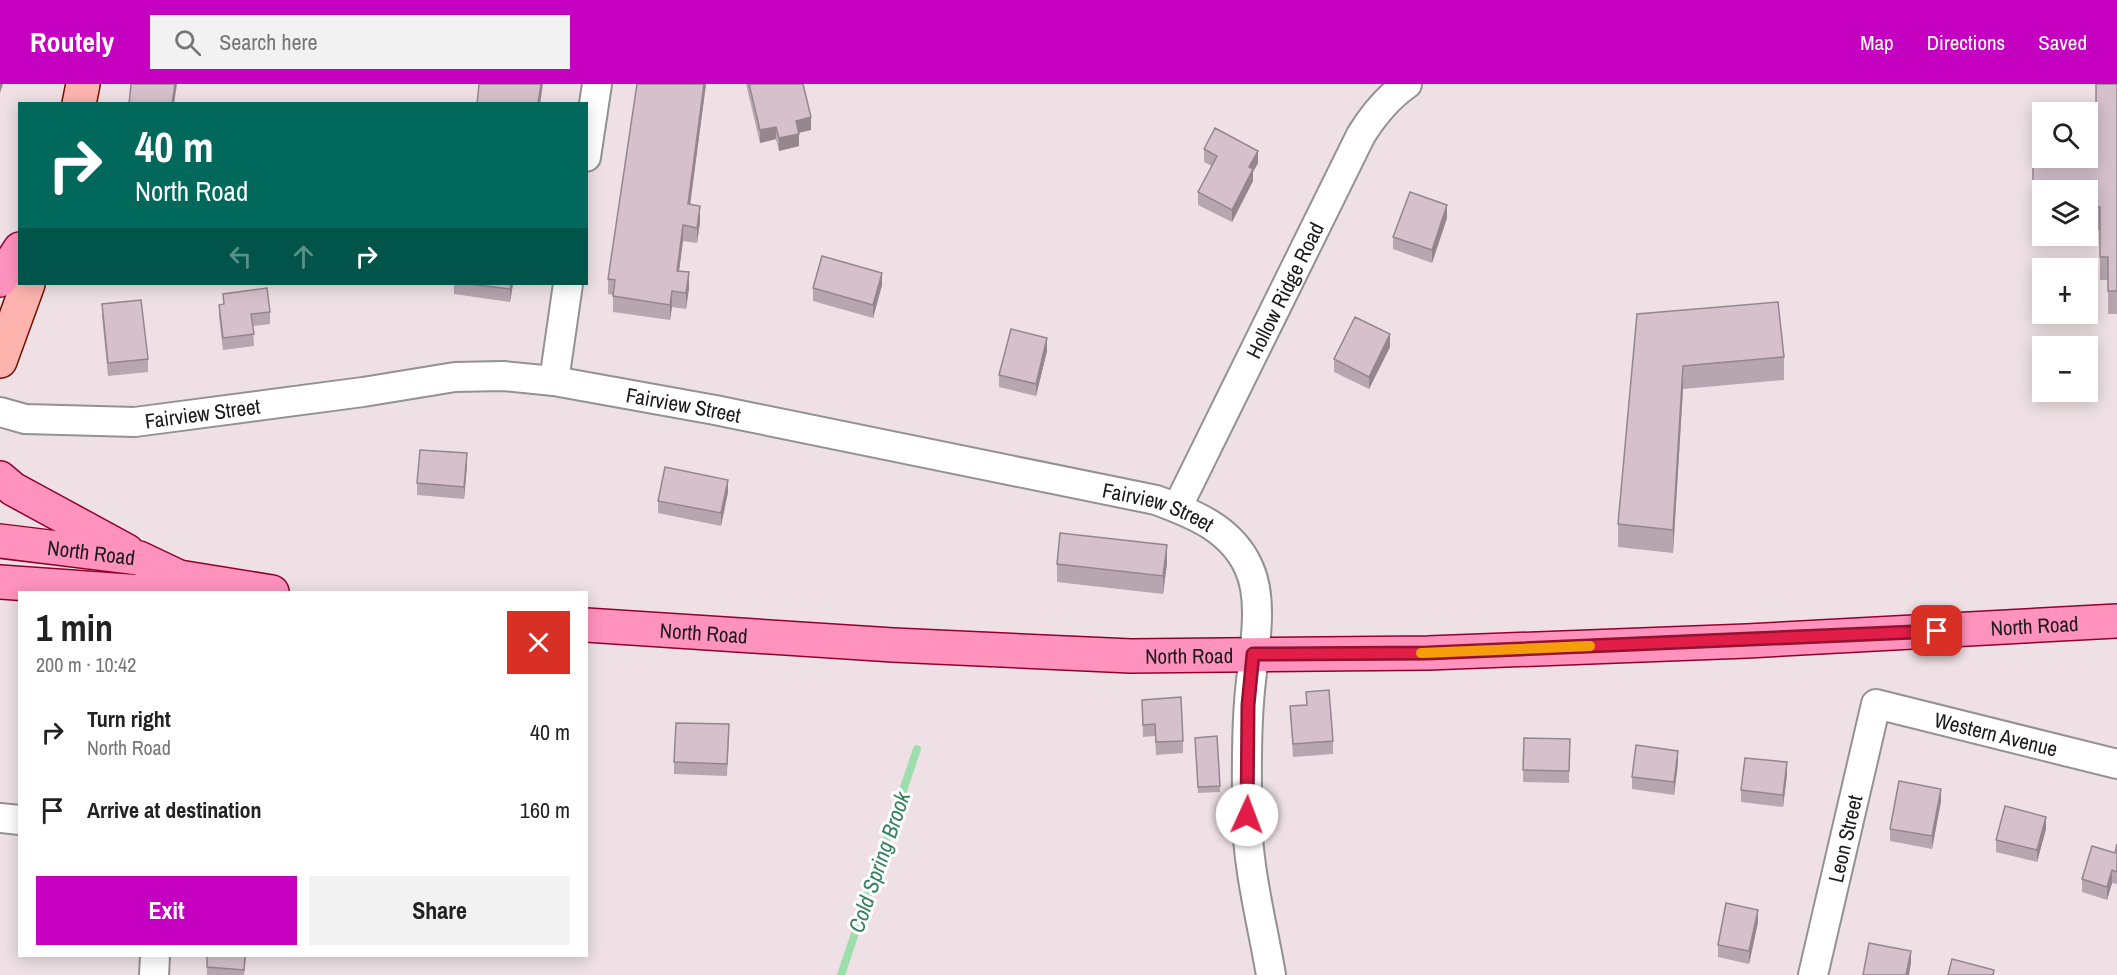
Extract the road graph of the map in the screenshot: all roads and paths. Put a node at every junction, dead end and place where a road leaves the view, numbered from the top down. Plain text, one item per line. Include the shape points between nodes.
1 (83, 84) edge
2 (597, 84) edge
3 (1407, 84) edge
4 (79, 102) edge
5 (588, 144) edge
6 (18, 252) edge
7 (0, 280) edge
8 (28, 285) edge
9 (568, 285) edge
10 (0, 361) edge
11 (554, 381) junction
12 (0, 412) edge
13 (0, 478) edge
14 (1177, 508) junction
15 (0, 541) edge
16 (139, 558) junction
17 (0, 582) edge
18 (178, 585) edge
19 (128, 591) edge
20 (147, 591) edge
21 (259, 591) edge
22 (2117, 621) edge
23 (588, 625) edge
24 (1253, 654) junction
25 (1876, 704) joint
26 (2117, 764) edge
27 (0, 818) edge
28 (18, 820) edge
29 (155, 957) edge
30 (154, 975) edge
31 (1271, 975) edge
32 (1813, 975) edge

1 - 4 main road
2 - 5 street
3 - 14 street, Hollow Ridge Road via 1392,94 1361,135
6 - 7 main road
8 - 10 main road
9 - 11 street
11 - 12 street, Fairview Street via 503,375 455,377 135,422 25,419
11 - 14 street, Fairview Street via 715,410 1156,500
13 - 16 main road via 13,489
14 - 24 street, Fairview Street via 1221,531 1250,569 1257,593
15 - 16 main road, North Road
16 - 18 main road, North Road
17 - 19 main road, North Road
18 - 20 main road, North Road
18 - 21 main road, North Road
22 - 24 main road, North Road via 1747,641 1428,653
23 - 24 main road, North Road via 1131,656
24 - 31 street, Fairview Street via 1248,705 1247,815
25 - 26 street, Western Avenue
25 - 32 street, Leon Street
27 - 28 street
29 - 30 street

